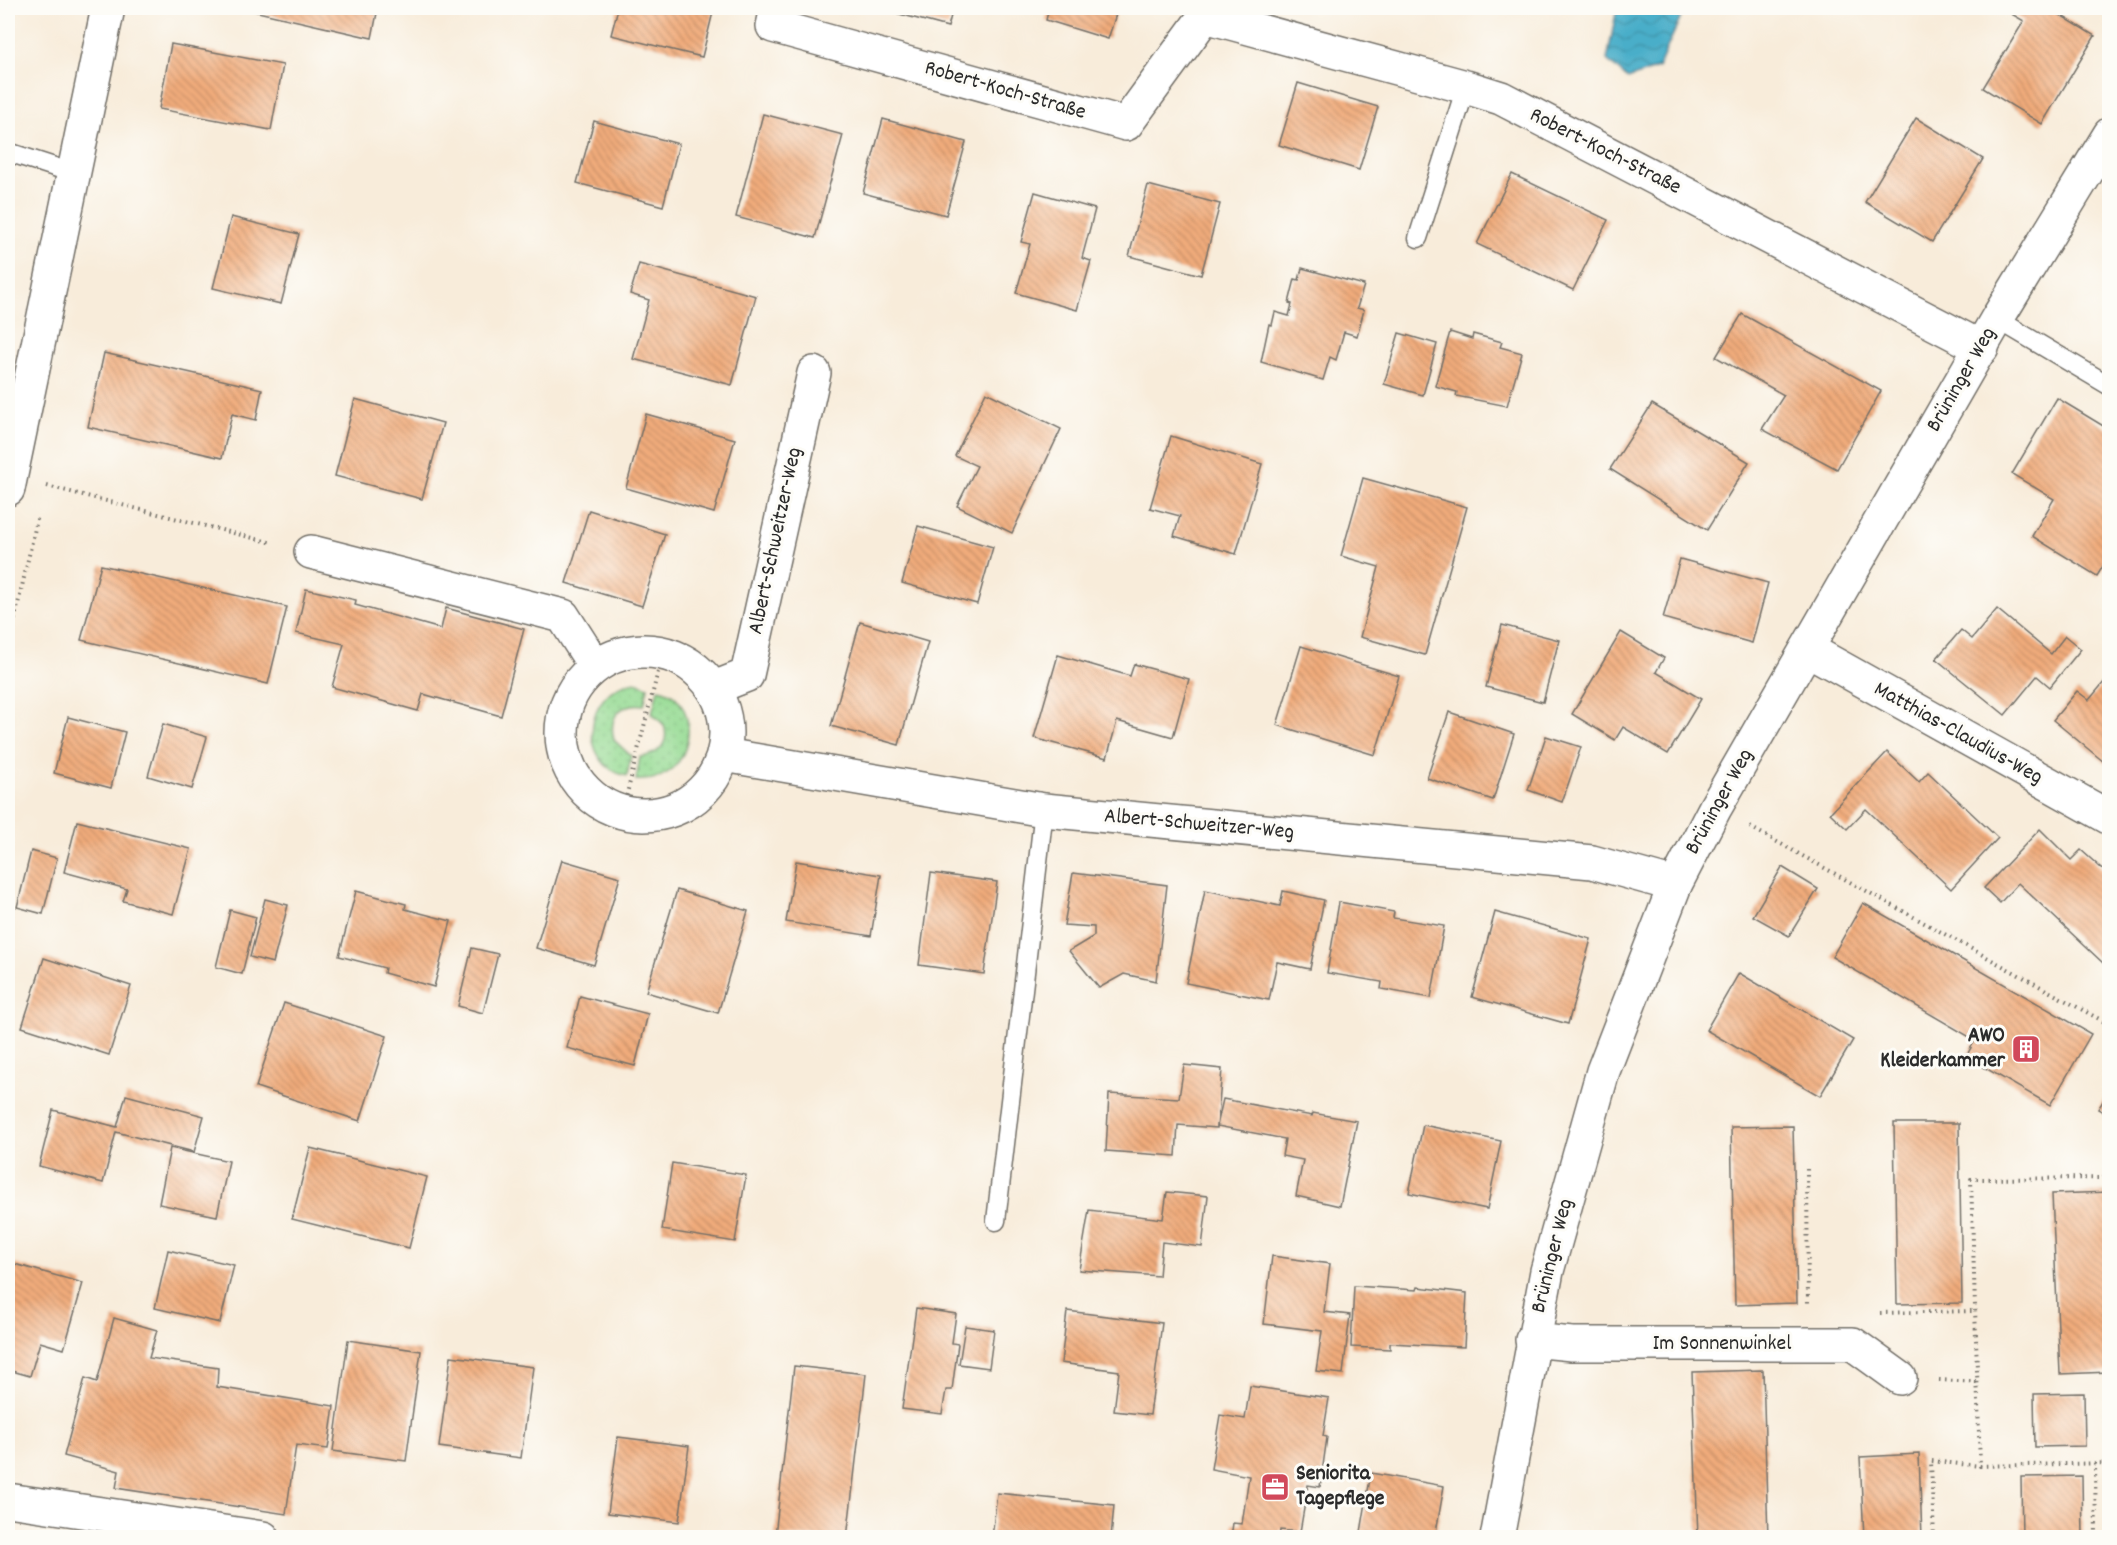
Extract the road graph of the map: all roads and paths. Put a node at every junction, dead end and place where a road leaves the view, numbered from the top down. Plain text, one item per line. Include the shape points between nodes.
1 (108, 8) edge
2 (777, 8) edge
3 (1203, 12) edge
4 (1466, 87) junction
5 (2109, 134) edge
6 (8, 152) edge
7 (76, 174) junction
8 (1418, 238) dead end
9 (1997, 319) junction
10 (1982, 348) junction
11 (814, 373) dead end
12 (2109, 386) edge
13 (9, 483) edge
14 (311, 552) joint
15 (1807, 649) junction
16 (663, 652) junction
17 (596, 666) junction
18 (714, 688) junction
19 (724, 755) junction
20 (1715, 808) junction
21 (1044, 810) junction
22 (622, 813) junction
23 (2109, 818) edge
24 (1675, 885) junction
25 (2109, 1025) edge
26 (1808, 1169) dead end
27 (2109, 1178) edge
28 (996, 1221) dead end
29 (1975, 1311) junction
30 (1868, 1313) dead end
31 (1808, 1314) dead end
32 (1532, 1340) junction
33 (1900, 1378) dead end
34 (2095, 1463) junction
35 (2109, 1463) edge
36 (1980, 1466) junction
37 (8, 1500) edge
38 (263, 1538) edge
39 (1497, 1538) edge
40 (1934, 1538) edge
41 (2096, 1538) edge

1 - 7 street
2 - 3 street, Robert-Koch-Straße via 773,26 1126,124
3 - 4 street, Robert-Koch-Straße
4 - 8 lane
4 - 10 street, Robert-Koch-Straße via 1501,98
5 - 9 street, Brüninger Weg
6 - 7 lane
7 - 13 street
9 - 10 street, Brüninger Weg
9 - 12 lane
10 - 15 street, Brüninger Weg
11 - 18 street, Albert-Schweitzer-Weg via 747,675
13 - 14 path
14 - 17 street via 562,616
15 - 20 street, Brüninger Weg
15 - 23 street, Matthias-Claudius-Weg
16 - 17 street via 639,650 616,654
16 - 18 street via 692,665
16 - 22 path
17 - 22 street via 577,684 565,708 561,734 566,760 578,783 598,802
18 - 19 street via 727,720
19 - 21 street, Albert-Schweitzer-Weg
19 - 22 street via 696,798 673,811 648,816
20 - 24 street, Brüninger Weg
20 - 25 path
21 - 24 street, Albert-Schweitzer-Weg via 1592,862
21 - 28 lane
24 - 32 street, Brüninger Weg via 1603,1071 1547,1271
26 - 31 path
27 - 29 path via 1971,1179
29 - 30 path
29 - 36 path
32 - 33 street, Im Sonnenwinkel via 1572,1344 1853,1344
32 - 39 street, Brüninger Weg
34 - 35 path
34 - 36 path
34 - 41 path
36 - 40 path via 1931,1461
37 - 38 street

